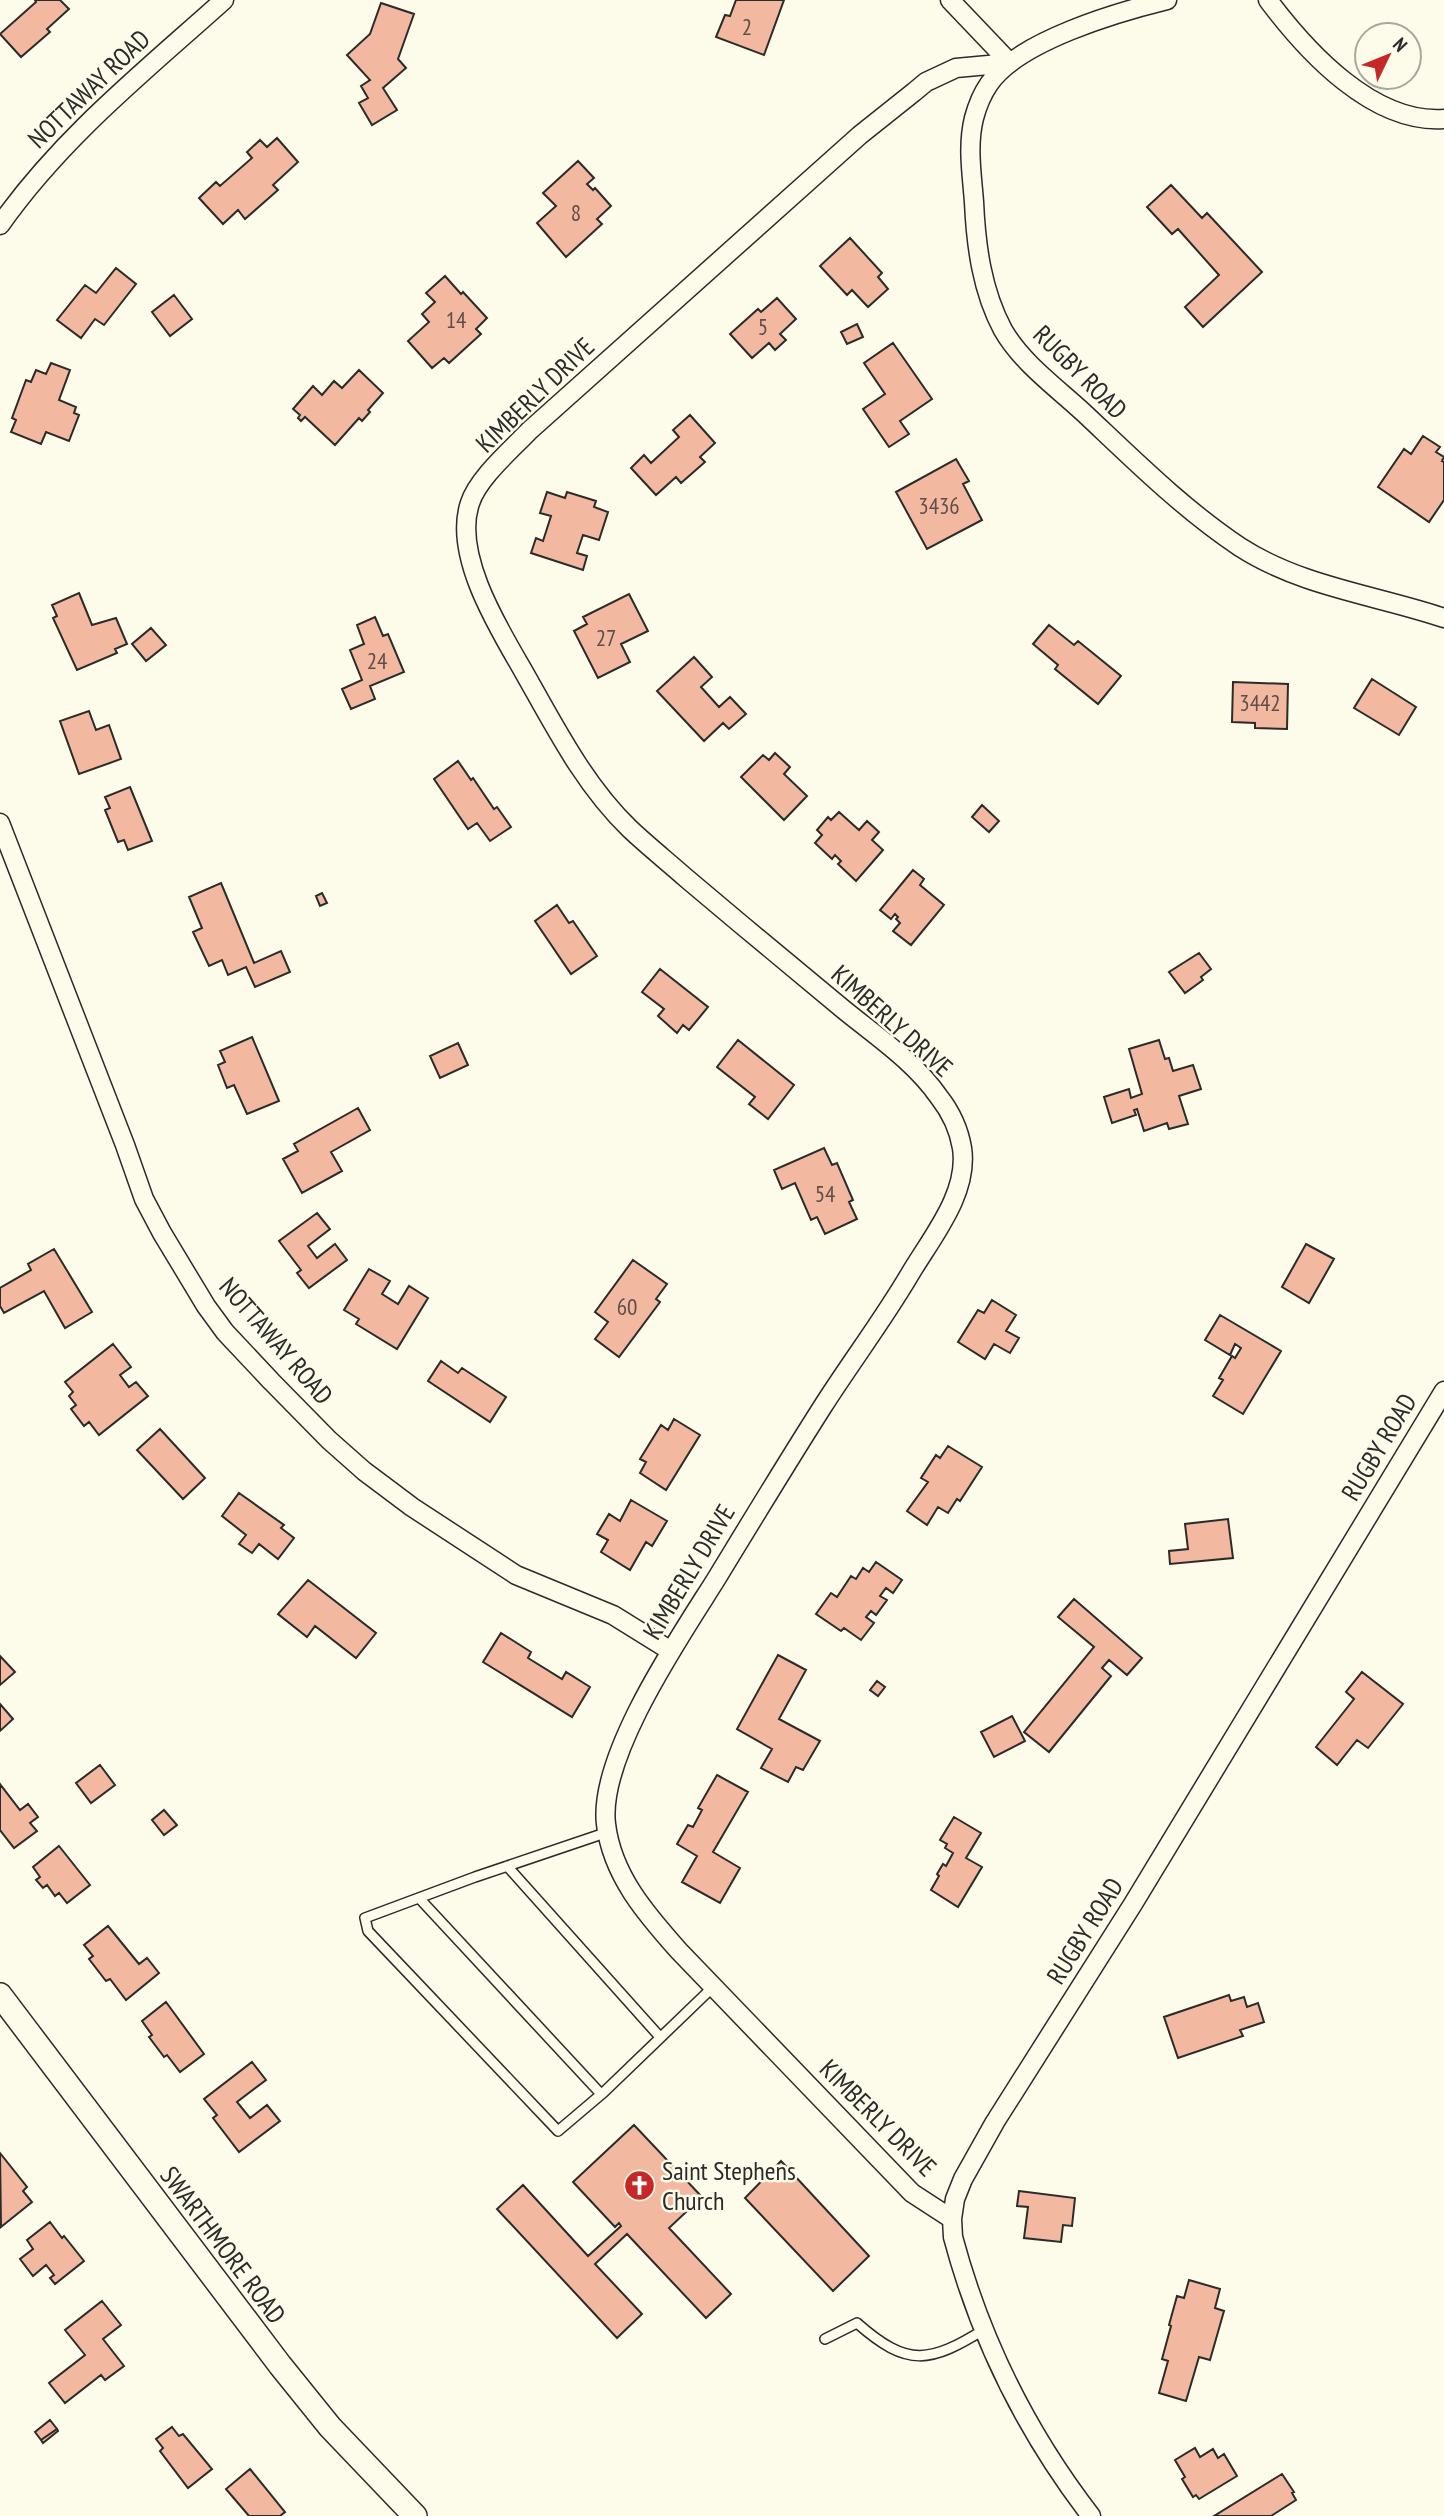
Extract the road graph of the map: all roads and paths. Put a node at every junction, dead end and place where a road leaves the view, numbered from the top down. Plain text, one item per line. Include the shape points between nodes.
1 (224, 0) edge
2 (950, 0) edge
3 (1167, 0) edge
4 (1268, 0) edge
5 (1010, 63) junction
6 (1444, 119) edge
7 (0, 225) edge
8 (1444, 618) edge
9 (0, 823) edge
10 (1444, 1391) edge
11 (671, 1651) junction
12 (608, 1832) junction
13 (508, 1866) junction
14 (419, 1898) junction
15 (713, 1987) junction
16 (0, 1996) edge
17 (660, 2037) junction
18 (601, 2094) junction
19 (952, 2219) junction
20 (985, 2329) junction
21 (825, 2339) dead end
22 (415, 2516) edge
23 (1091, 2516) edge

1 - 7 street, NOTTAWAY ROAD via 59,151
2 - 5 street
3 - 5 street, RUGBY ROAD via 1078,28
4 - 6 street via 1339,78 1401,114
5 - 8 street, RUGBY ROAD via 989,83 980,101 970,150 975,232 985,285 1004,332 1020,353 1133,460 1240,547 1292,573
5 - 11 street, KIMBERLY DRIVE via 956,68 926,82 860,135 529,431 471,499 466,530 476,578 505,640 597,792 628,828 905,1060 939,1096 962,1149 954,1200
9 - 11 street, NOTTAWAY ROAD via 144,1199 225,1332 329,1440 412,1507 516,1575 612,1615
10 - 19 street, RUGBY ROAD via 995,2122 963,2179
11 - 12 street, KIMBERLY DRIVE via 613,1767 607,1789
12 - 13 lane
12 - 15 street, KIMBERLY DRIVE via 630,1889
13 - 14 lane
13 - 17 lane
14 - 18 lane
14 - 18 lane via 365,1919 368,1931 558,2131
15 - 17 lane
15 - 19 street, KIMBERLY DRIVE via 912,2193
16 - 22 street, SWARTHMORE ROAD via 279,2365 330,2427
17 - 18 lane
19 - 20 street, RUGBY ROAD via 957,2253
20 - 21 lane via 939,2355 911,2356 878,2342 857,2323
20 - 23 street, RUGBY ROAD via 1020,2410

